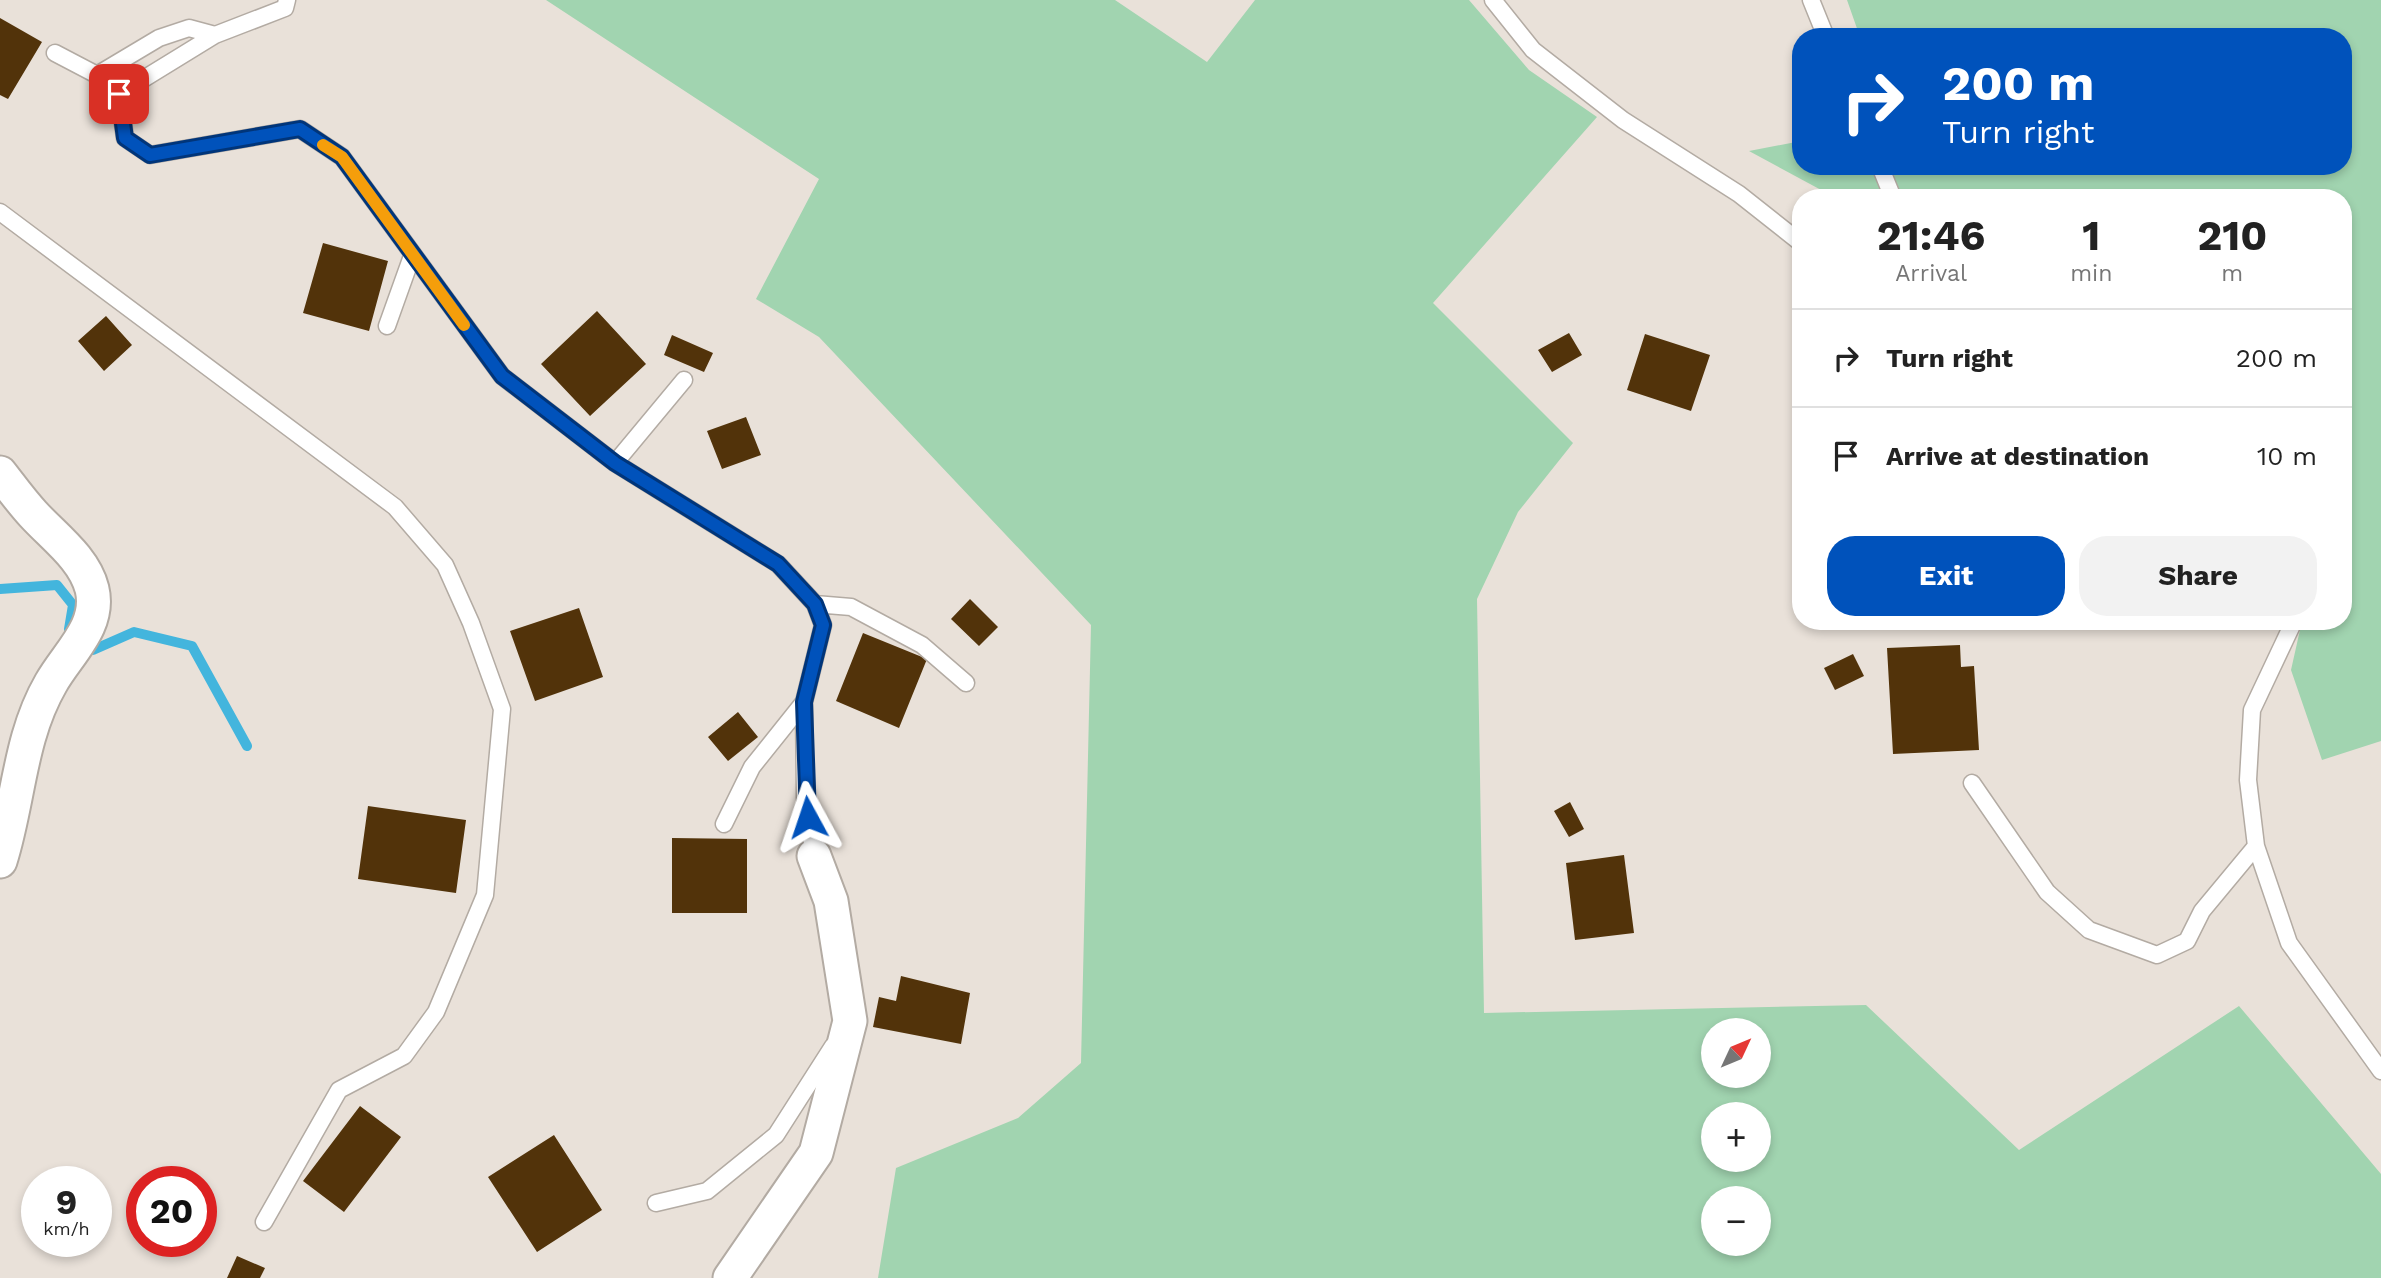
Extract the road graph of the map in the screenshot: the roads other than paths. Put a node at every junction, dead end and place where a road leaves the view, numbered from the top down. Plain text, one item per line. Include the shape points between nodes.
1 (287, 0) edge
2 (1493, 0) edge
3 (1810, 2) edge
4 (1822, 28) edge
5 (215, 35) junction
6 (55, 53) dead end
7 (0, 212) edge
8 (1792, 236) edge
9 (412, 256) junction
10 (387, 326) dead end
11 (684, 380) dead end
12 (615, 463) junction
13 (0, 472) edge
14 (815, 604) junction
15 (2290, 630) edge
16 (966, 683) dead end
17 (804, 702) junction
18 (1972, 783) dead end
19 (724, 824) dead end
20 (2256, 846) junction
21 (814, 856) joint
22 (0, 861) edge
23 (850, 1021) junction
24 (2381, 1071) edge
25 (656, 1203) dead end
26 (264, 1222) dead end
27 (730, 1278) edge

1 - 5 lane via 285,8
2 - 8 lane via 1533,51 1623,120 1739,194
3 - 4 lane
5 - 6 lane via 190,28 159,38 97,75
5 - 9 lane via 119,94 125,138 150,155 300,129 342,157
7 - 26 lane via 395,507 445,565 502,709 485,895 436,1012 404,1056 339,1090
9 - 10 lane
9 - 12 lane via 502,376
11 - 12 lane
12 - 14 lane via 778,564
13 - 22 street via 84,568 92,590 93,614 50,683 28,731 13,820
14 - 16 lane via 851,607 863,613 922,645
14 - 17 lane via 823,625
15 - 20 lane via 2252,710 2248,780
17 - 19 lane via 752,766
17 - 21 lane via 805,797
18 - 20 lane via 2047,892 2089,930 2157,955 2187,941 2202,911
20 - 24 lane via 2289,943
21 - 23 street via 831,901
23 - 25 lane via 776,1135 707,1191
23 - 27 street via 816,1153

